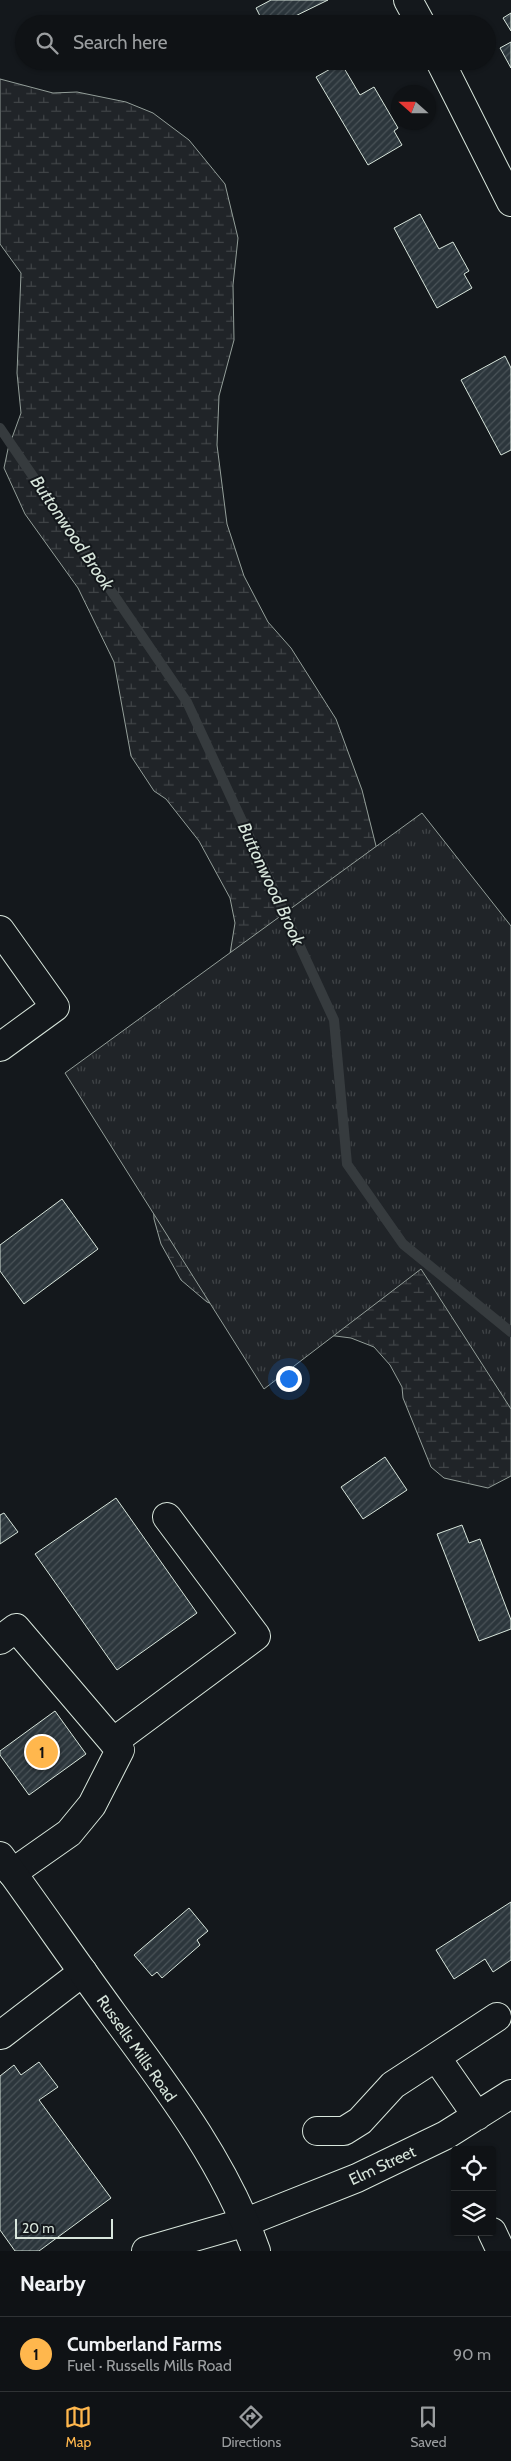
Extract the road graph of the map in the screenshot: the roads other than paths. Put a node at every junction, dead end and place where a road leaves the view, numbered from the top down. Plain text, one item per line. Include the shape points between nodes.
1 (408, 0) edge
2 (416, 15) edge
3 (445, 70) edge
4 (511, 202) edge
5 (0, 930) edge
6 (0, 1047) edge
7 (167, 1517) dead end
8 (0, 1640) edge
9 (113, 1742) junction
10 (6, 1864) edge
11 (83, 1972) junction
12 (497, 2017) dead end
13 (1, 2035) edge
14 (436, 2057) junction
15 (511, 2094) edge
16 (477, 2116) junction
17 (317, 2131) dead end
18 (450, 2144) edge
19 (246, 2222) junction
20 (494, 2236) edge
21 (146, 2251) edge
22 (256, 2251) edge
23 (501, 2251) edge

1 - 2 street
3 - 4 street
5 - 6 street via 55,1008
7 - 9 street via 256,1636
8 - 9 street via 16,1628
9 - 10 street via 120,1750 92,1804 69,1833
10 - 11 street, Russells Mills Road
11 - 13 street
11 - 19 street, Russells Mills Road via 193,2128
12 - 14 street
14 - 16 street
14 - 17 street via 393,2085 360,2121 344,2131
15 - 16 street, Elm Street
16 - 18 street, Elm Street
18 - 19 street, Elm Street
19 - 21 street, Elm Street
19 - 22 street, Russells Mills Road
20 - 23 street

